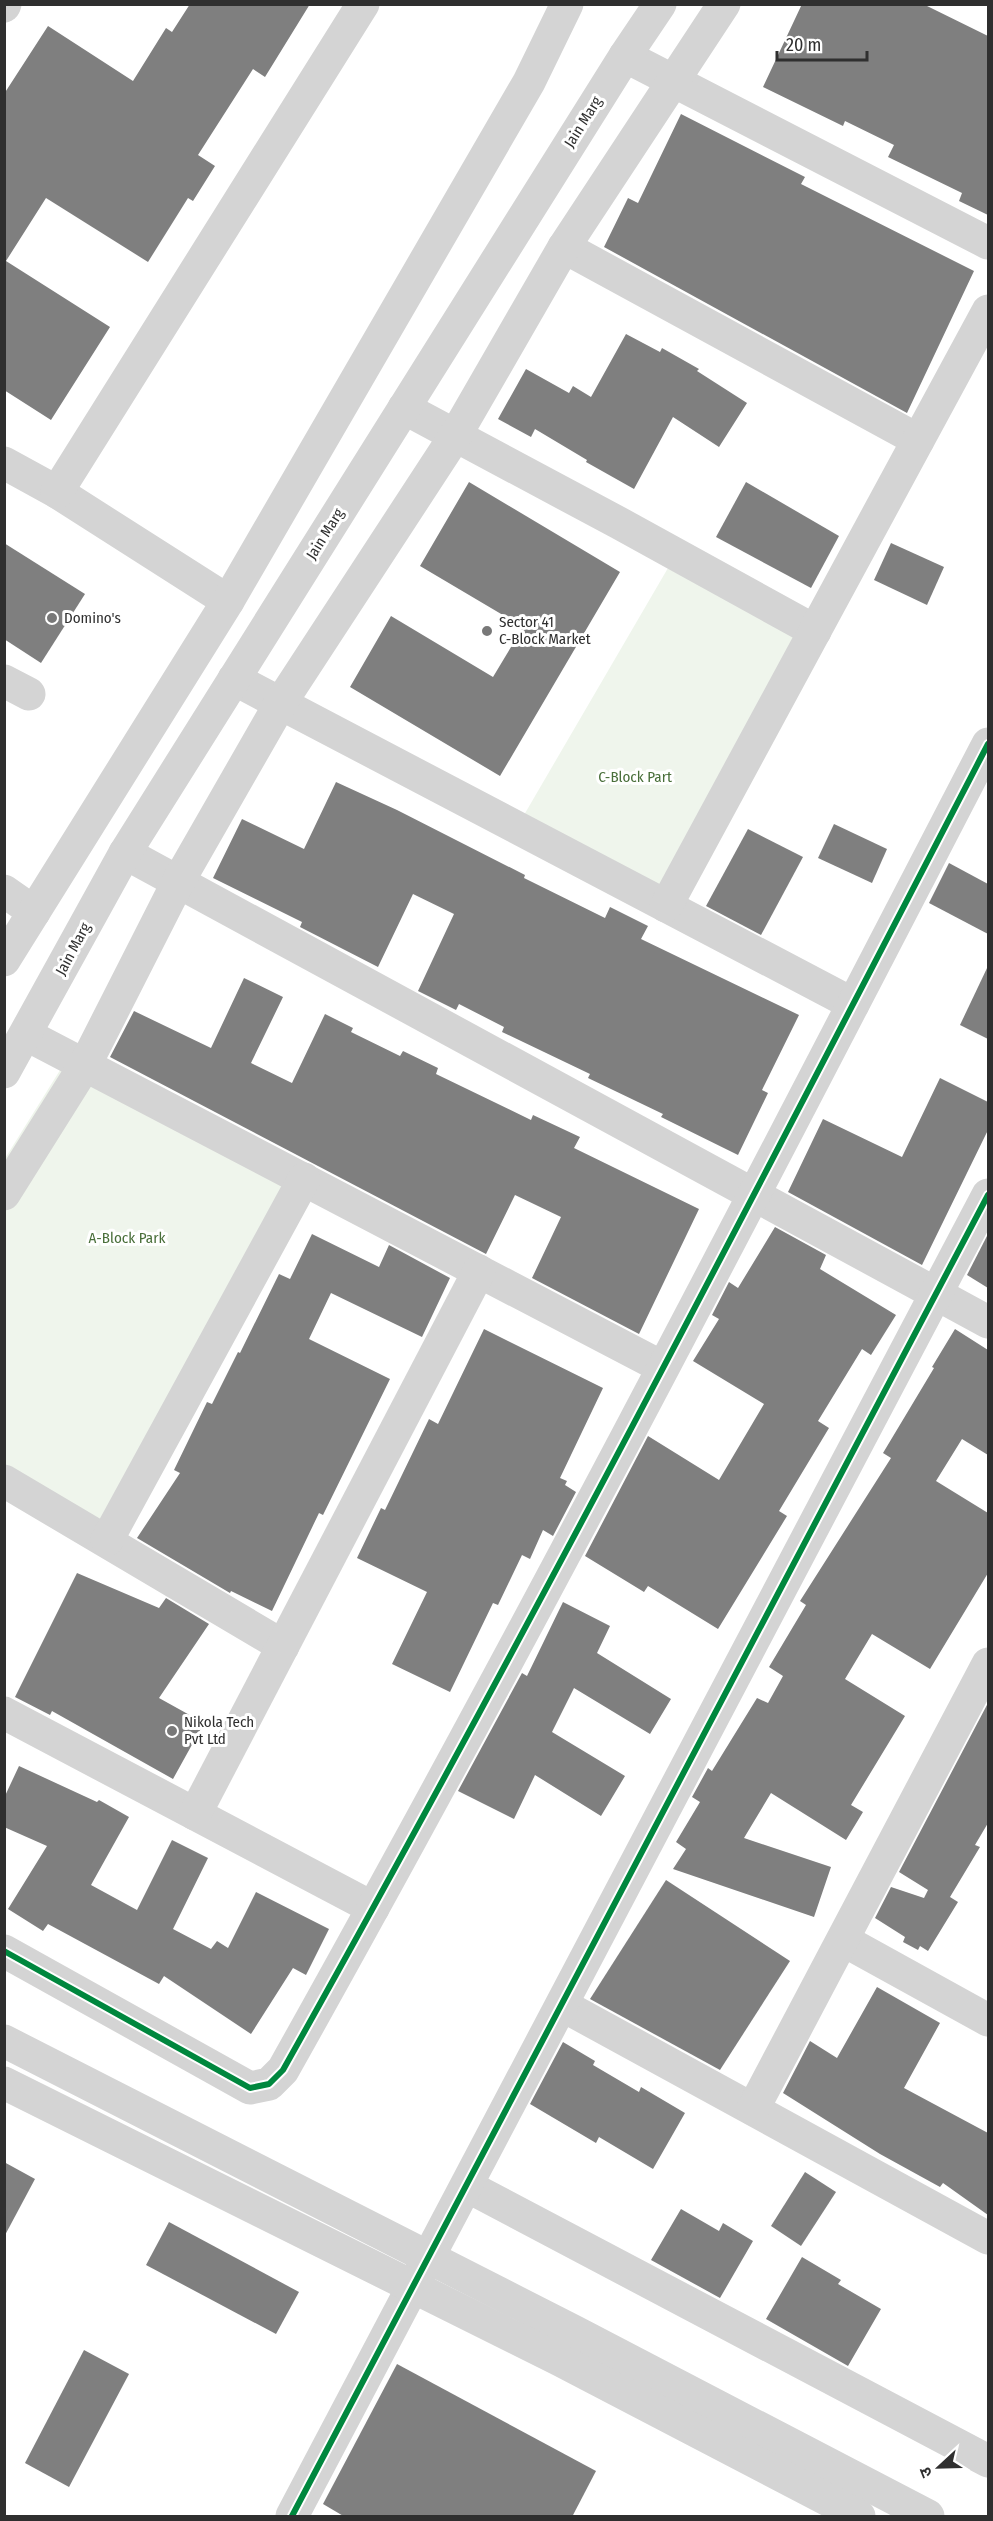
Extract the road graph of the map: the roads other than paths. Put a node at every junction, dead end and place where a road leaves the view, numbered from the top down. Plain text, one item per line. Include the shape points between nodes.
1 (363, 4) edge
2 (567, 4) edge
3 (660, 4) edge
4 (724, 4) edge
5 (625, 56) junction
6 (674, 81) junction
7 (988, 243) edge
8 (564, 247) junction
9 (988, 311) edge
10 (404, 408) junction
11 (455, 436) junction
12 (918, 440) junction
13 (4, 463) edge
14 (57, 492) junction
15 (228, 601) junction
16 (815, 631) junction
17 (234, 679) junction
18 (280, 704) junction
19 (988, 744) edge
20 (125, 853) junction
21 (178, 882) junction
22 (4, 891) edge
23 (666, 906) junction
24 (34, 912) junction
25 (4, 960) edge
26 (853, 1004) junction
27 (27, 1035) junction
28 (85, 1065) junction
29 (4, 1072) edge
30 (304, 1179) junction
31 (4, 1194) edge
32 (753, 1196) junction
33 (988, 1196) edge
34 (479, 1271) junction
35 (936, 1296) junction
36 (988, 1323) edge
37 (662, 1367) junction
38 (4, 1481) edge
39 (106, 1540) junction
40 (284, 1646) junction
41 (988, 1664) edge
42 (4, 1713) edge
43 (195, 1814) junction
44 (373, 1908) junction
45 (843, 1940) junction
46 (4, 1951) edge
47 (562, 2005) junction
48 (988, 2020) edge
49 (4, 2041) edge
50 (4, 2083) edge
51 (753, 2109) junction
52 (466, 2186) junction
53 (988, 2238) edge
54 (421, 2272) junction
55 (988, 2461) edge
56 (292, 2517) edge
57 (859, 2517) edge
58 (928, 2517) edge

1 - 14 street
2 - 15 street via 529,82
3 - 5 street, Jain Marg
4 - 6 street
5 - 6 street
5 - 10 street, Jain Marg
6 - 7 street
6 - 8 street
8 - 11 street
8 - 12 street
9 - 12 street
10 - 11 street
10 - 17 street, Jain Marg
11 - 16 street
11 - 18 street
12 - 16 street
13 - 14 street
14 - 15 street
15 - 24 street
16 - 23 street
17 - 18 street
17 - 20 street, Jain Marg
18 - 21 street
18 - 23 street
19 - 26 street
20 - 21 street
20 - 27 street, Jain Marg
21 - 28 street
21 - 32 street
22 - 24 street
23 - 26 street
24 - 25 street
26 - 32 street
27 - 28 street
27 - 29 street, Jain Marg
28 - 30 street
28 - 31 street
30 - 34 street
30 - 39 street
32 - 35 street
32 - 37 street
33 - 35 street
34 - 37 street
34 - 40 street
35 - 36 street
35 - 47 street
37 - 44 street
38 - 39 street
39 - 40 street
40 - 43 street
41 - 45 street
42 - 43 street
43 - 44 street
44 - 46 street via 283,2070 269,2084 250,2088
45 - 48 street
45 - 51 street
47 - 51 street
47 - 52 street
49 - 54 street
50 - 54 street
51 - 53 street
52 - 54 street
52 - 55 street
54 - 56 street
54 - 57 street via 560,2360
54 - 58 street via 586,2338

